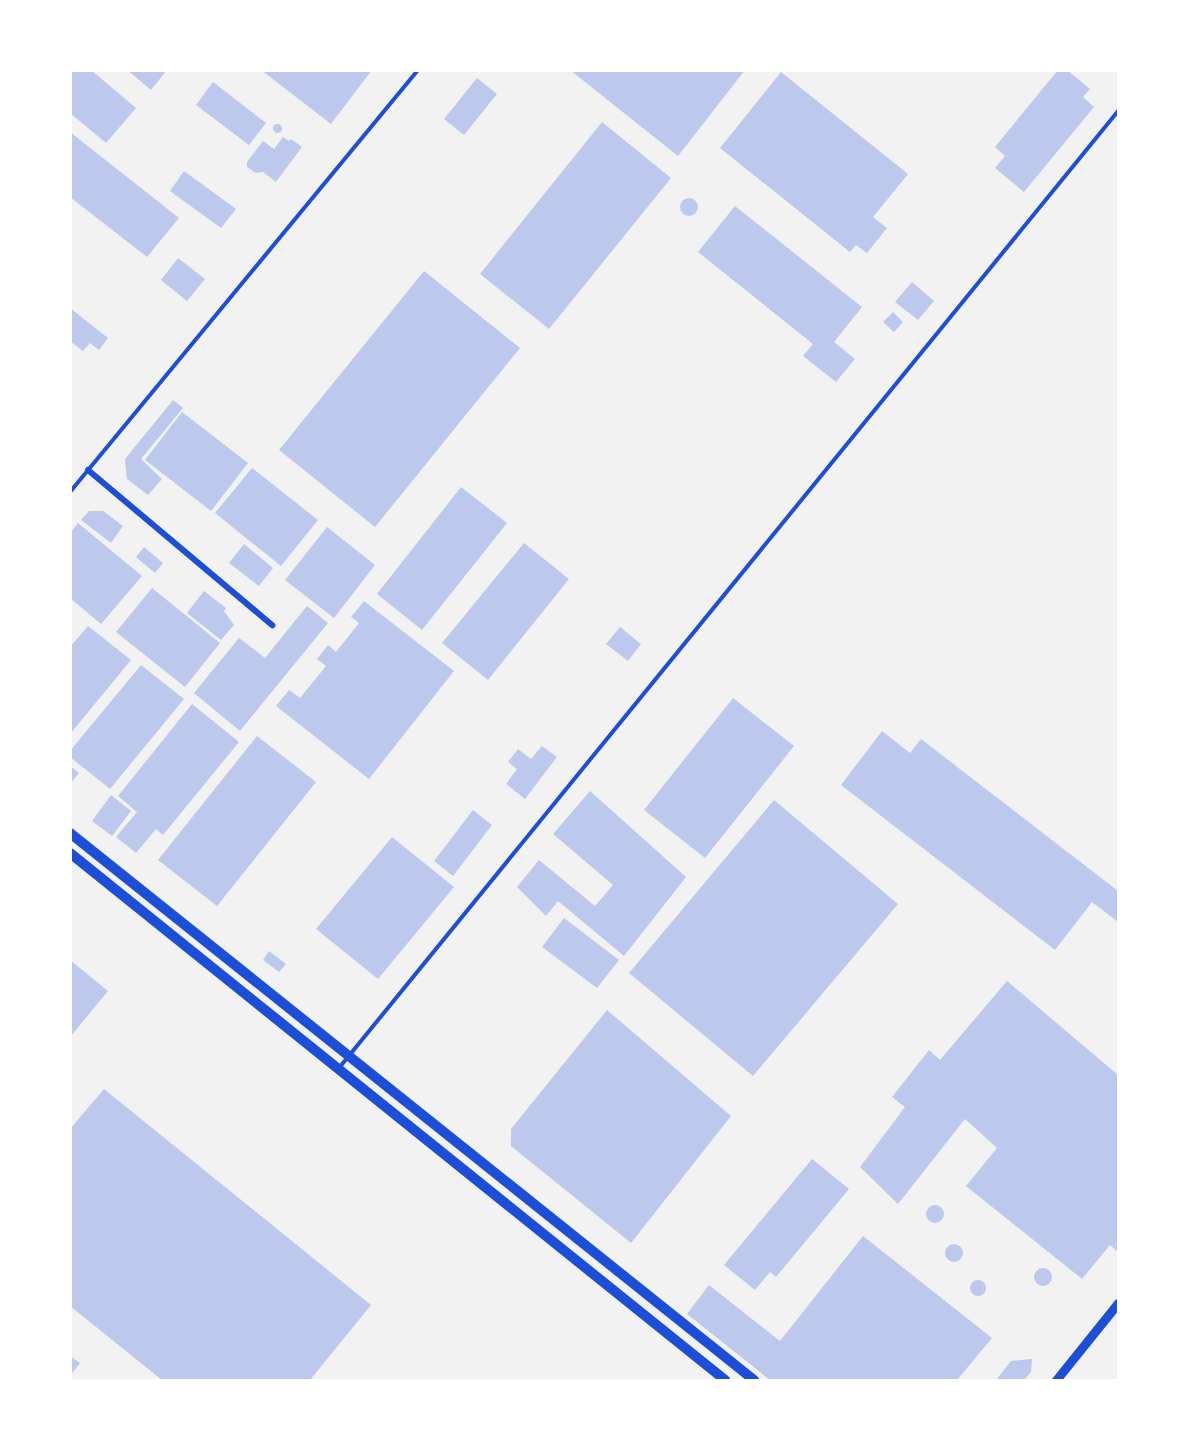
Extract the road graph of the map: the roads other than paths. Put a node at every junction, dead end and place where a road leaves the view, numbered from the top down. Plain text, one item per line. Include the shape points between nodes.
1 (418, 70) edge
2 (1119, 111) edge
3 (88, 470) junction
4 (70, 492) edge
5 (272, 625) dead end
6 (70, 833) edge
7 (70, 854) edge
8 (350, 1054) junction
9 (339, 1069) junction
10 (1119, 1303) edge
11 (725, 1380) edge
12 (754, 1380) edge
13 (1056, 1380) edge

1 - 3 lane
2 - 8 lane
3 - 4 lane
3 - 5 street
6 - 8 main road
7 - 9 main road
8 - 9 lane
8 - 12 main road
9 - 11 main road
10 - 13 street

